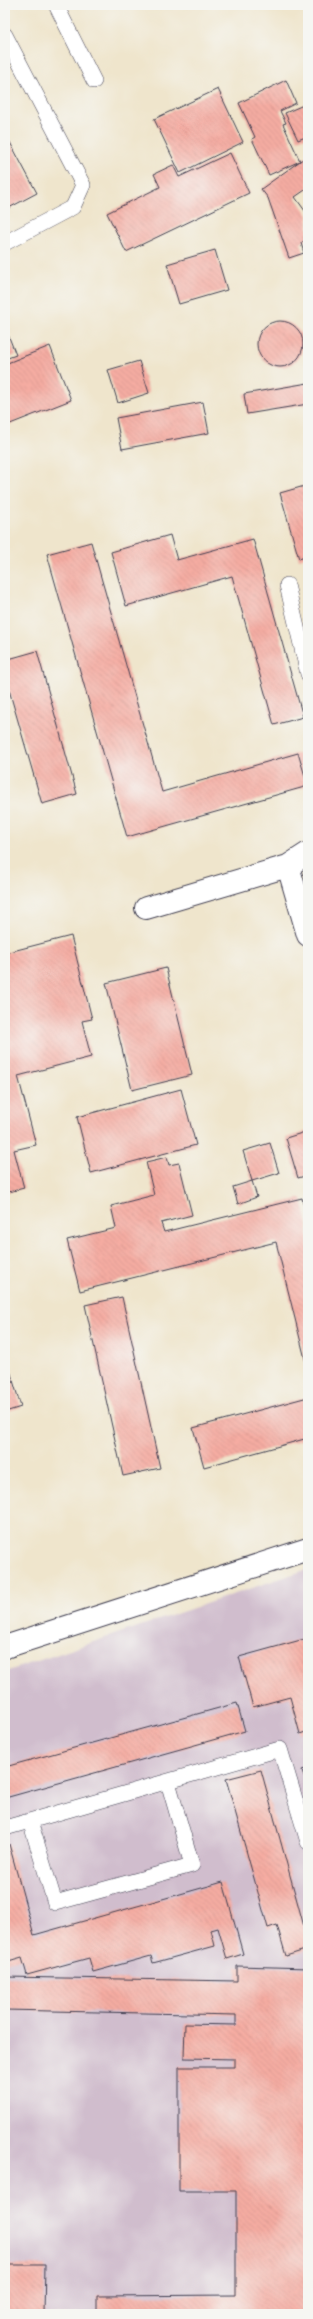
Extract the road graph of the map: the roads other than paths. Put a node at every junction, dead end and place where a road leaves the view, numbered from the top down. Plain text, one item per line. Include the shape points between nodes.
1 (56, 5) edge
2 (5, 35) edge
3 (94, 81) dead end
4 (5, 243) edge
5 (287, 585) dead end
6 (308, 674) edge
7 (308, 853) edge
8 (288, 866) junction
9 (146, 908) dead end
10 (308, 935) edge
11 (308, 1549) edge
12 (5, 1647) edge
13 (168, 1782) junction
14 (30, 1821) junction
15 (5, 1828) edge
16 (308, 1842) edge

1 - 3 lane
2 - 4 lane via 83,185 73,207
5 - 6 lane
7 - 8 street
8 - 9 street
8 - 10 street
11 - 12 street
13 - 14 lane
13 - 14 lane via 192,1865 55,1903
13 - 16 lane via 280,1749
14 - 15 lane

